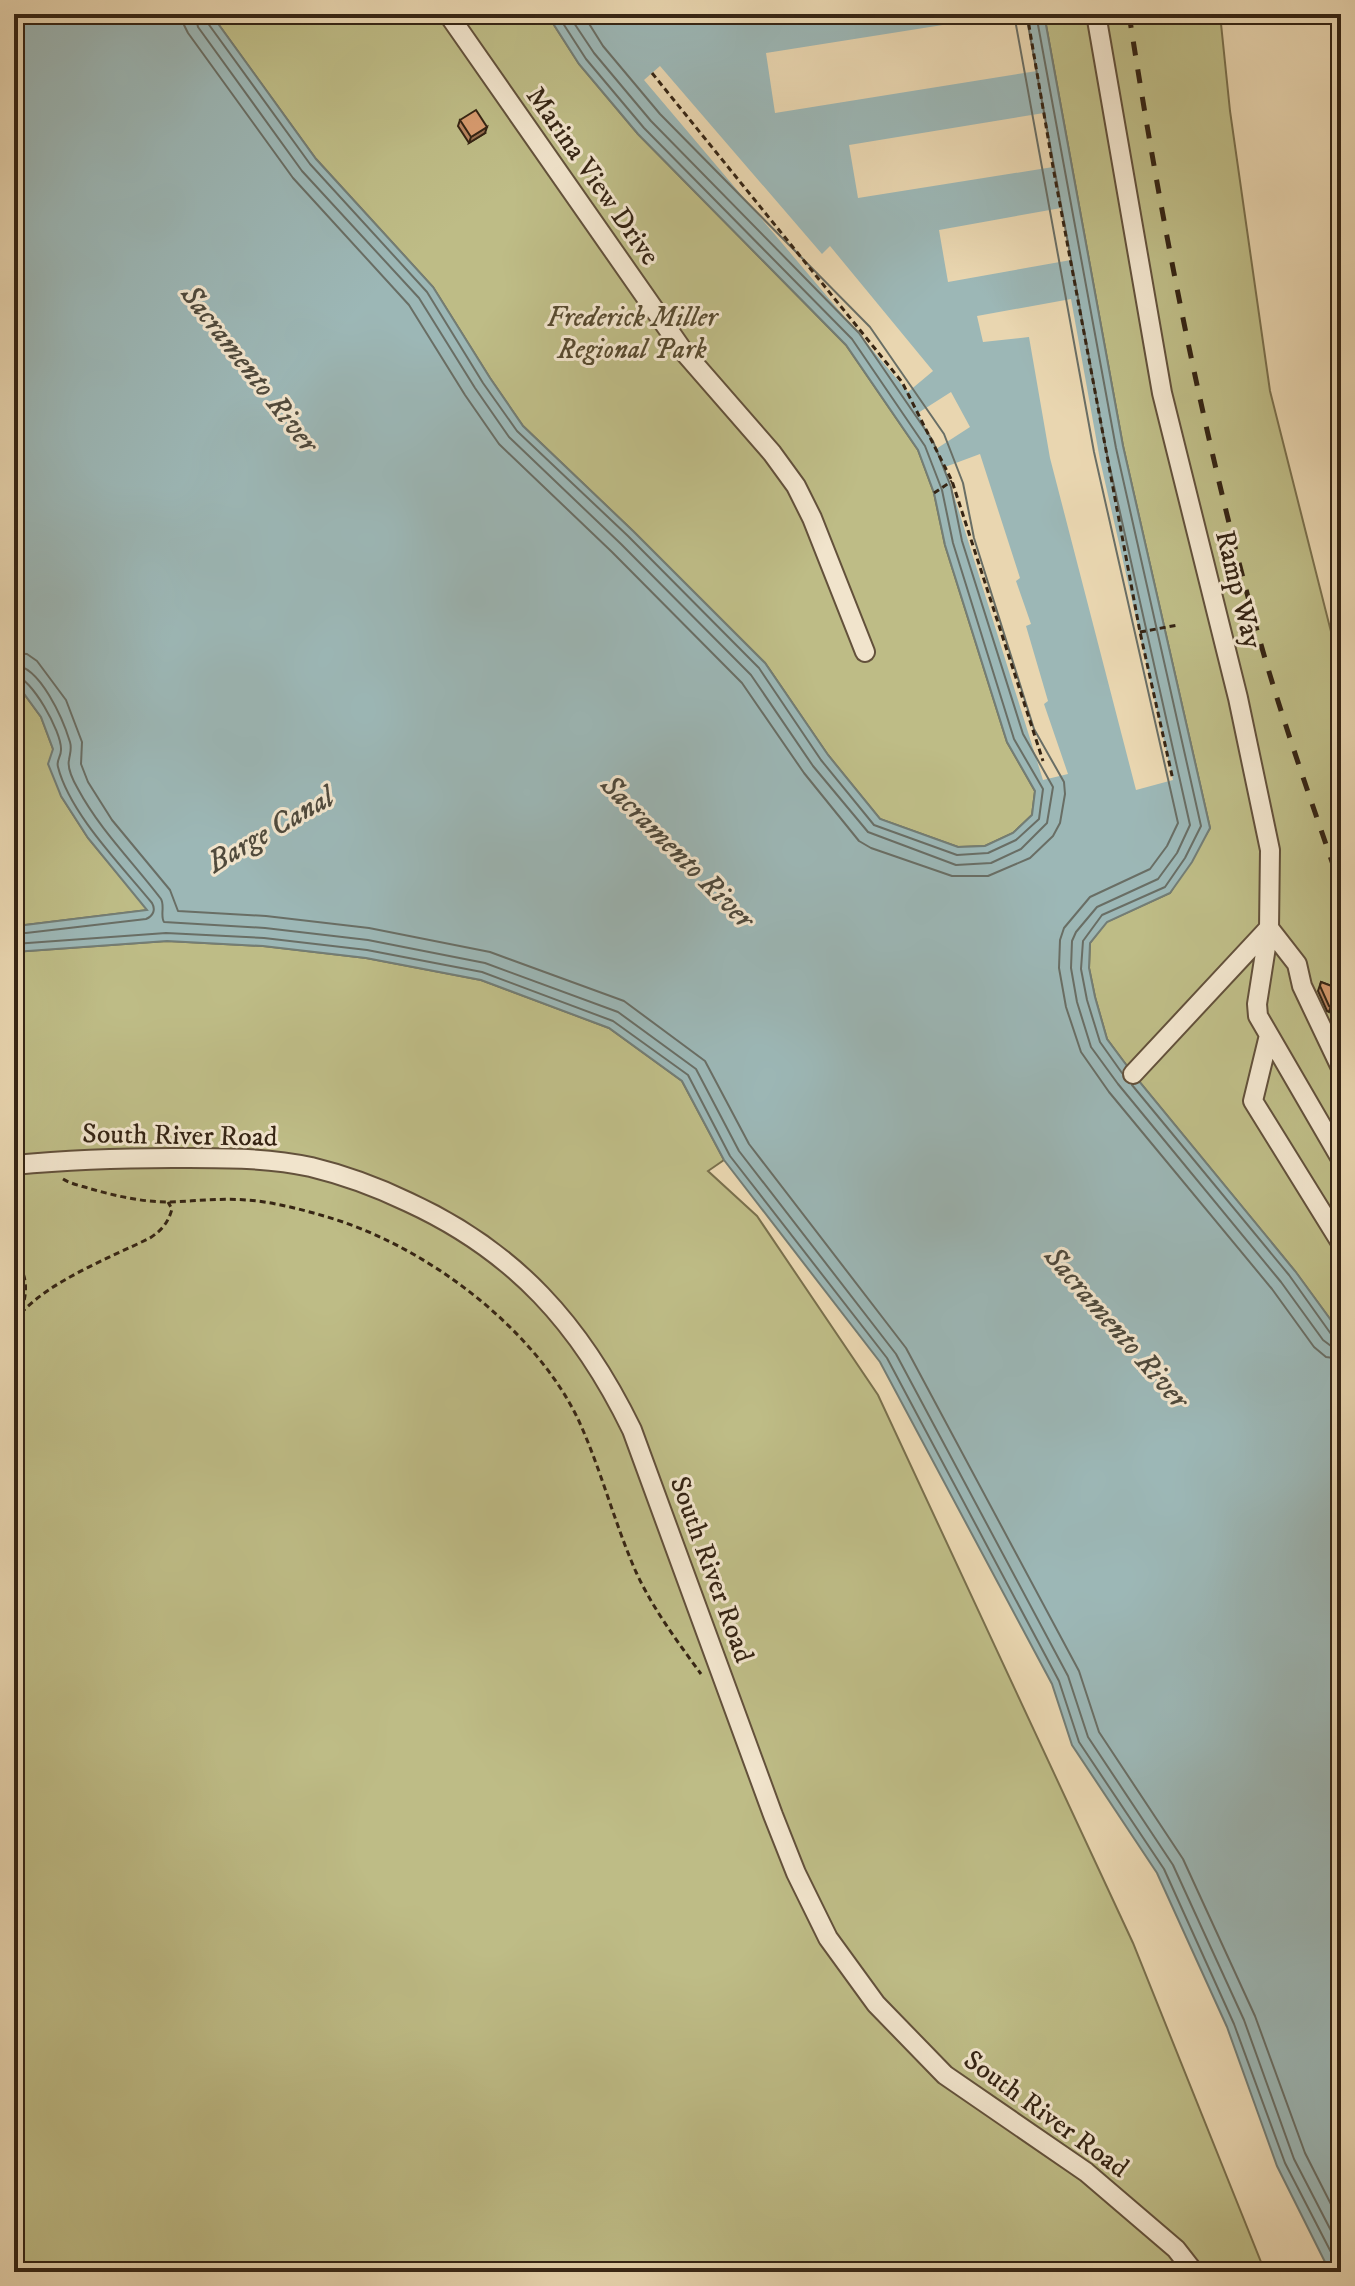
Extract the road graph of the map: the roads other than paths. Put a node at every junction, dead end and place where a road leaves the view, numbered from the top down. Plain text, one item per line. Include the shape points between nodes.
1 (448, 14) edge
2 (1096, 14) edge
3 (865, 652) dead end
4 (1269, 928) junction
5 (1269, 1035) junction
6 (1341, 1068) edge
7 (1133, 1074) dead end
8 (1341, 1159) edge
9 (14, 1165) edge
10 (1341, 1243) edge
11 (1194, 2272) edge

1 - 3 street, Marina View Drive via 684,352 796,486
2 - 4 street, Ramp Way via 1162,393 1270,850
4 - 5 street, Ramp Way via 1257,1004
4 - 6 street via 1297,964
4 - 7 street
5 - 8 street, Ramp Way
5 - 10 street via 1253,1101
9 - 11 street, South River Road via 240,1158 311,1167 419,1207 473,1236 518,1271 584,1346 632,1430 779,1830 828,1938 876,2004 945,2075 1086,2172 1176,2249

